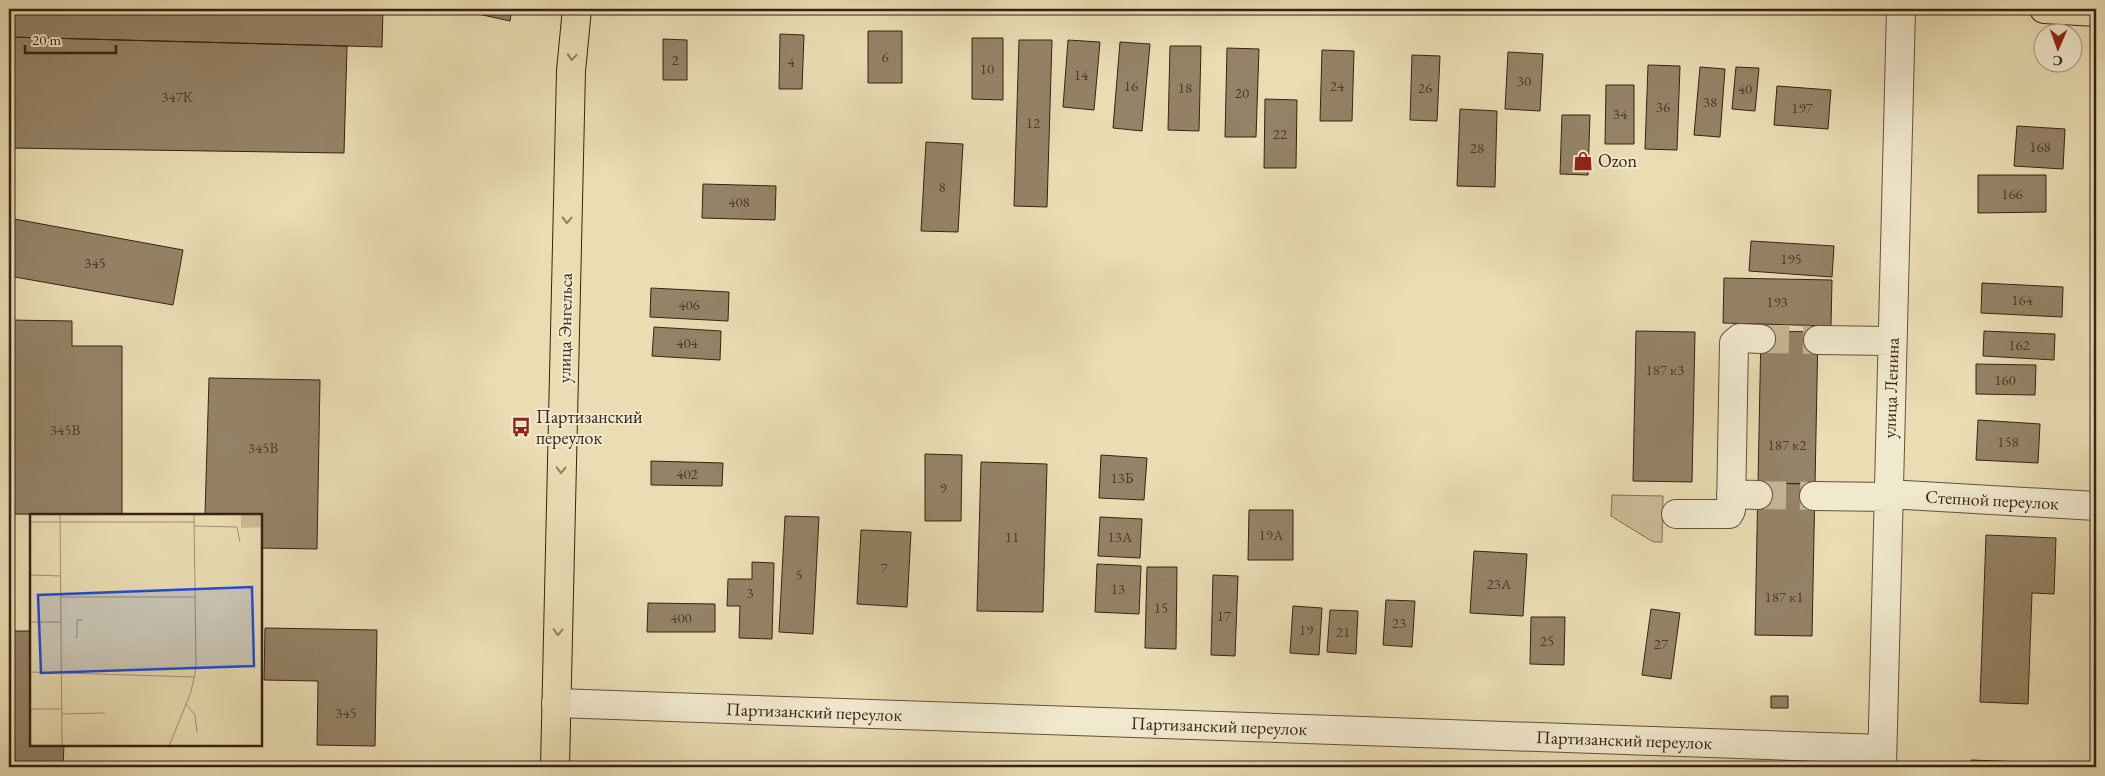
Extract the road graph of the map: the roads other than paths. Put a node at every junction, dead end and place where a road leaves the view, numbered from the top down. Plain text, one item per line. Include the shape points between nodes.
1 (577, 9) edge
2 (1901, 9) edge
3 (2044, 9) edge
4 (2096, 12) edge
5 (1761, 339) tunnel mouth
6 (1818, 340) tunnel mouth
7 (1892, 342) junction
8 (1731, 494) junction
9 (1758, 495) tunnel mouth
10 (1814, 496) tunnel mouth
11 (1888, 496) junction
12 (2096, 506) edge
13 (1676, 514) dead end
14 (556, 703) junction
15 (1882, 758) edge
16 (555, 767) edge

1 -> 14 main road, улица Энгельса via 571,71
2 - 7 street, улица Ленина
3 - 4 main road
5 - 8 street via 1740,338 1734,343
6 - 7 street
7 - 11 street, улица Ленина
8 - 9 street
8 - 13 street via 1729,514
10 - 11 street, Степной переулок
11 - 12 street, Степной переулок
11 - 15 street, улица Ленина
14 - 15 street, Партизанский переулок
14 - 16 main road, улица Энгельса

